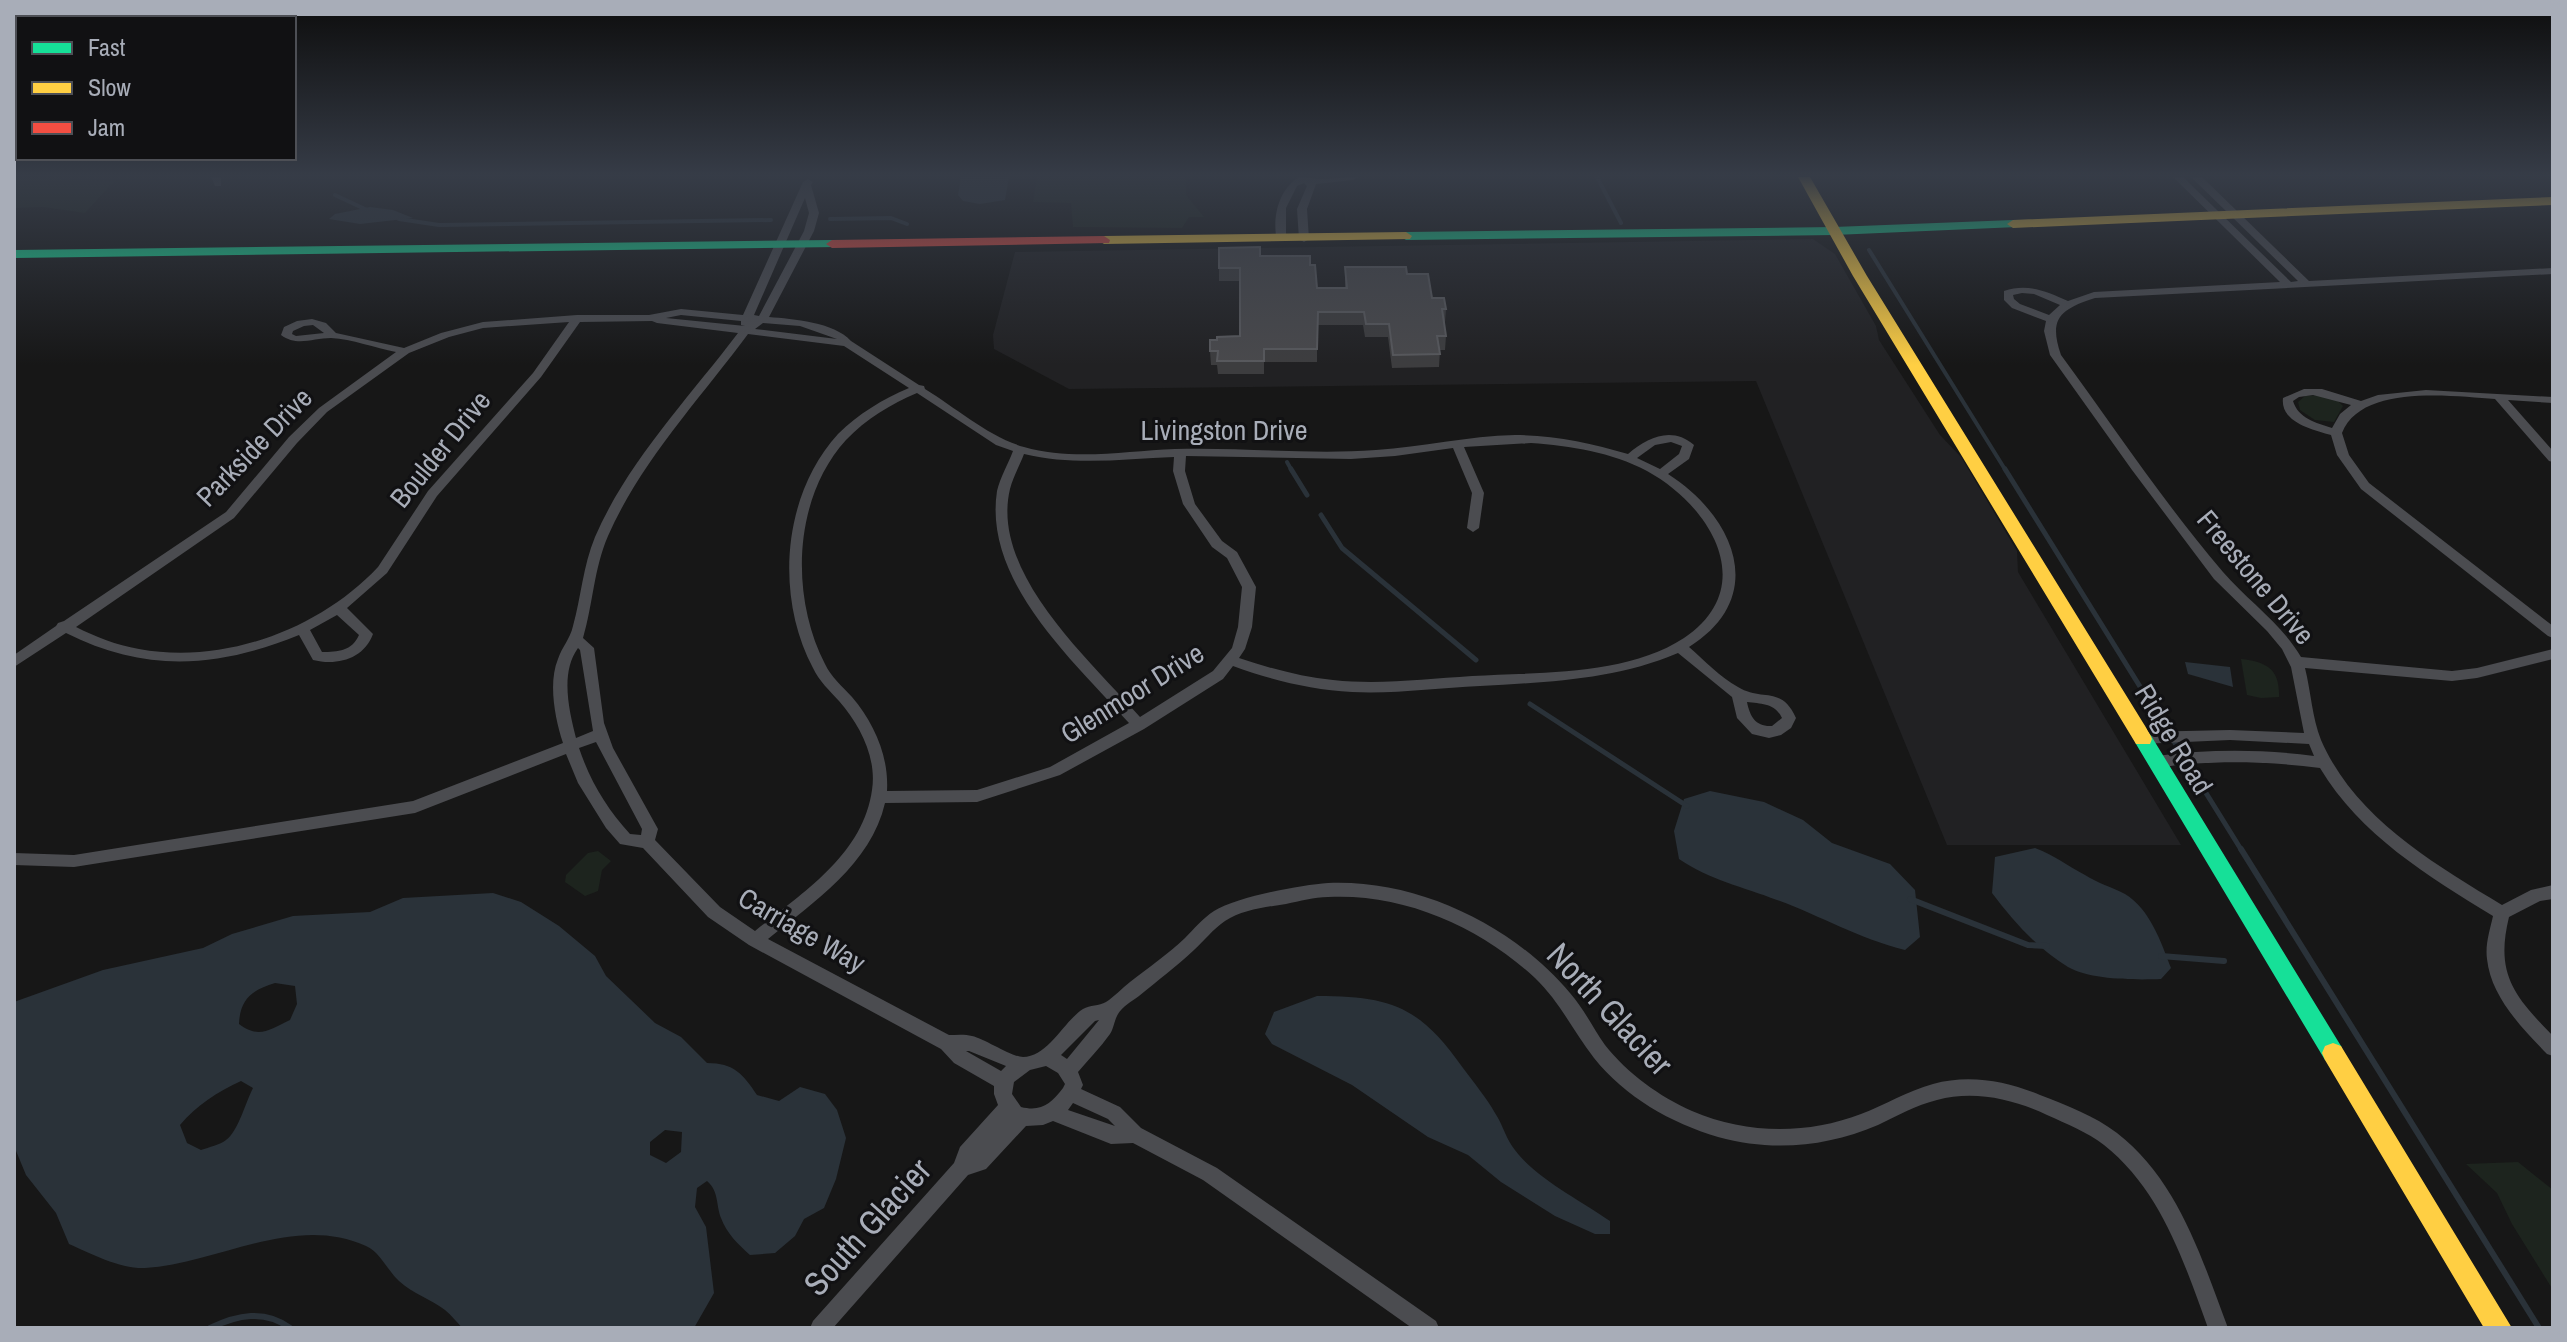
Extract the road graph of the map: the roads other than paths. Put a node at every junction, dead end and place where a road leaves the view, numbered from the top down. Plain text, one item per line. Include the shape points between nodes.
1 (784, 240) edge
2 (804, 240) edge
3 (1221, 240) edge
4 (1839, 240) edge
5 (2249, 240) edge
6 (2259, 240) edge
7 (782, 244) junction
8 (802, 244) junction
9 (14, 254) edge
10 (2553, 271) edge
11 (2305, 282) junction
12 (2287, 283) junction
13 (2064, 303) junction
14 (746, 317) junction
15 (577, 318) junction
16 (649, 318) junction
17 (763, 318) junction
18 (2051, 319) junction
19 (744, 332) junction
20 (332, 335) dead end
21 (847, 343) junction
22 (405, 351) junction
23 (920, 388) junction
24 (2499, 397) junction
25 (2553, 400) edge
26 (2360, 404) junction
27 (2336, 433) junction
28 (1458, 446) junction
29 (1020, 450) junction
30 (1180, 453) junction
31 (1630, 458) junction
32 (2553, 458) edge
33 (1662, 473) junction
34 (1473, 528) dead end
35 (337, 607) junction
36 (63, 626) junction
37 (301, 627) junction
38 (2553, 633) edge
39 (577, 640) junction
40 (1680, 647) junction
41 (2553, 654) edge
42 (1231, 660) junction
43 (14, 662) edge
44 (2297, 662) junction
45 (1739, 695) dead end
46 (1139, 725) junction
47 (601, 734) junction
48 (2141, 738) junction
49 (2313, 739) junction
50 (572, 747) junction
51 (2156, 762) junction
52 (2324, 763) junction
53 (878, 797) junction
54 (647, 842) junction
55 (14, 859) edge
56 (2553, 892) edge
57 (2502, 913) junction
58 (755, 940) junction
59 (1111, 1008) junction
60 (947, 1043) junction
61 (2553, 1048) edge
62 (1046, 1058) junction
63 (1020, 1064) junction
64 (1068, 1071) junction
65 (1004, 1082) junction
66 (1070, 1092) junction
67 (1015, 1112) junction
68 (1055, 1113) junction
69 (1135, 1134) junction
70 (820, 1328) edge
71 (1429, 1328) edge
72 (2218, 1328) edge
73 (2499, 1328) edge

1 - 7 street
2 - 8 street, Carriage Way
3 - 8 street
4 - 48 street, Ridge Road
5 - 12 street
6 - 11 street
7 - 8 street
7 - 9 street
7 - 14 street
8 - 17 street, Carriage Way
10 - 11 street
11 - 12 street
12 - 13 street via 2124,291
13 - 18 street
13 - 18 street via 2032,291 2008,293 2016,306
14 - 16 street, Parkside Drive via 681,312
14 - 17 street, Parkside Drive
14 - 19 street
15 - 16 street, Parkside Drive
15 - 22 street, Parkside Drive via 483,325
15 - 35 street, Boulder Drive via 550,360 423,505 372,580
16 - 19 street, Parkside Drive
17 - 19 street, Carriage Way
17 - 21 street, Livingston Drive via 828,330
18 - 44 street, Freestone Drive via 2049,334 2056,355 2220,577 2275,630
19 - 21 street, Livingston Drive
19 - 39 street, Carriage Way via 652,450 602,536
20 - 22 street
21 - 23 street, Livingston Drive
22 - 36 street, Parkside Drive via 323,410 230,515
23 - 29 street, Livingston Drive
23 - 53 street via 875,410 832,449 806,501 795,558 804,632 821,671 868,731 879,758
24 - 25 street
24 - 26 street via 2406,394
24 - 32 street
26 - 27 street via 2349,411
26 - 27 street via 2313,392 2299,392 2287,400 2303,421
27 - 38 street via 2343,455 2365,486
28 - 30 street, Livingston Drive via 1374,454
28 - 31 street, Livingston Drive via 1529,438 1571,442
28 - 34 street via 1478,493
29 - 30 street, Livingston Drive via 1087,457
29 - 46 street via 1005,473 998,511 1005,544 1032,602
30 - 42 street, Glenmoor Drive via 1179,471 1189,504 1217,544 1232,555 1249,587 1245,627
31 - 33 street, Livingston Drive
31 - 33 street via 1664,436 1688,445 1685,456
33 - 40 street, Livingston Drive via 1701,507 1722,542 1732,575 1716,614
35 - 37 street, Boulder Drive
35 - 37 street via 366,634 354,651 334,659 318,657
36 - 37 street, Boulder Drive via 129,653 188,660
36 - 43 street, Parkside Drive
39 - 47 street, Carriage Way via 587,648
39 - 50 street, Carriage Way via 566,651 562,670
40 - 42 street, Livingston Drive via 1608,669 1375,686 1315,683
40 - 45 street
41 - 44 street via 2452,676
42 - 46 street, Glenmoor Drive via 1218,675
44 - 49 street, Freestone Drive
46 - 53 street, Glenmoor Drive via 1055,771 977,796
47 - 50 street
47 - 54 street, Carriage Way via 650,829
48 - 49 street
48 - 51 street, Ridge Road
49 - 52 street, Freestone Drive
50 - 54 street, Carriage Way via 604,816 626,840
50 - 55 street via 415,807 74,861
51 - 52 street via 2244,755
51 - 73 street, Ridge Road
52 - 57 street, Freestone Drive via 2396,843
53 - 58 street via 864,839 836,872
54 - 58 street, Carriage Way via 714,912
56 - 57 street
57 - 61 street via 2494,946 2496,968 2509,997
58 - 60 street, Carriage Way
59 - 62 street, North Glacier via 1089,1015
59 - 64 street, North Glacier via 1105,1027
59 - 72 street, North Glacier via 1222,915 1328,889 1413,901 1491,936 1527,963 1563,996 1603,1055 1660,1105 1694,1120 1782,1140 1867,1121 1940,1090 1984,1087 2075,1118 2112,1140 2163,1199
60 - 63 street, Carriage Way via 970,1043
60 - 65 street, Carriage Way via 960,1057
62 - 63 street
62 - 64 street
63 - 65 street
64 - 66 street via 1074,1085
65 - 67 street via 1003,1093
66 - 68 street
66 - 69 street via 1114,1113
67 - 68 street via 1036,1118
67 - 70 street, South Glacier via 979,1163 962,1168
68 - 69 street via 1111,1135
69 - 71 street via 1210,1174

